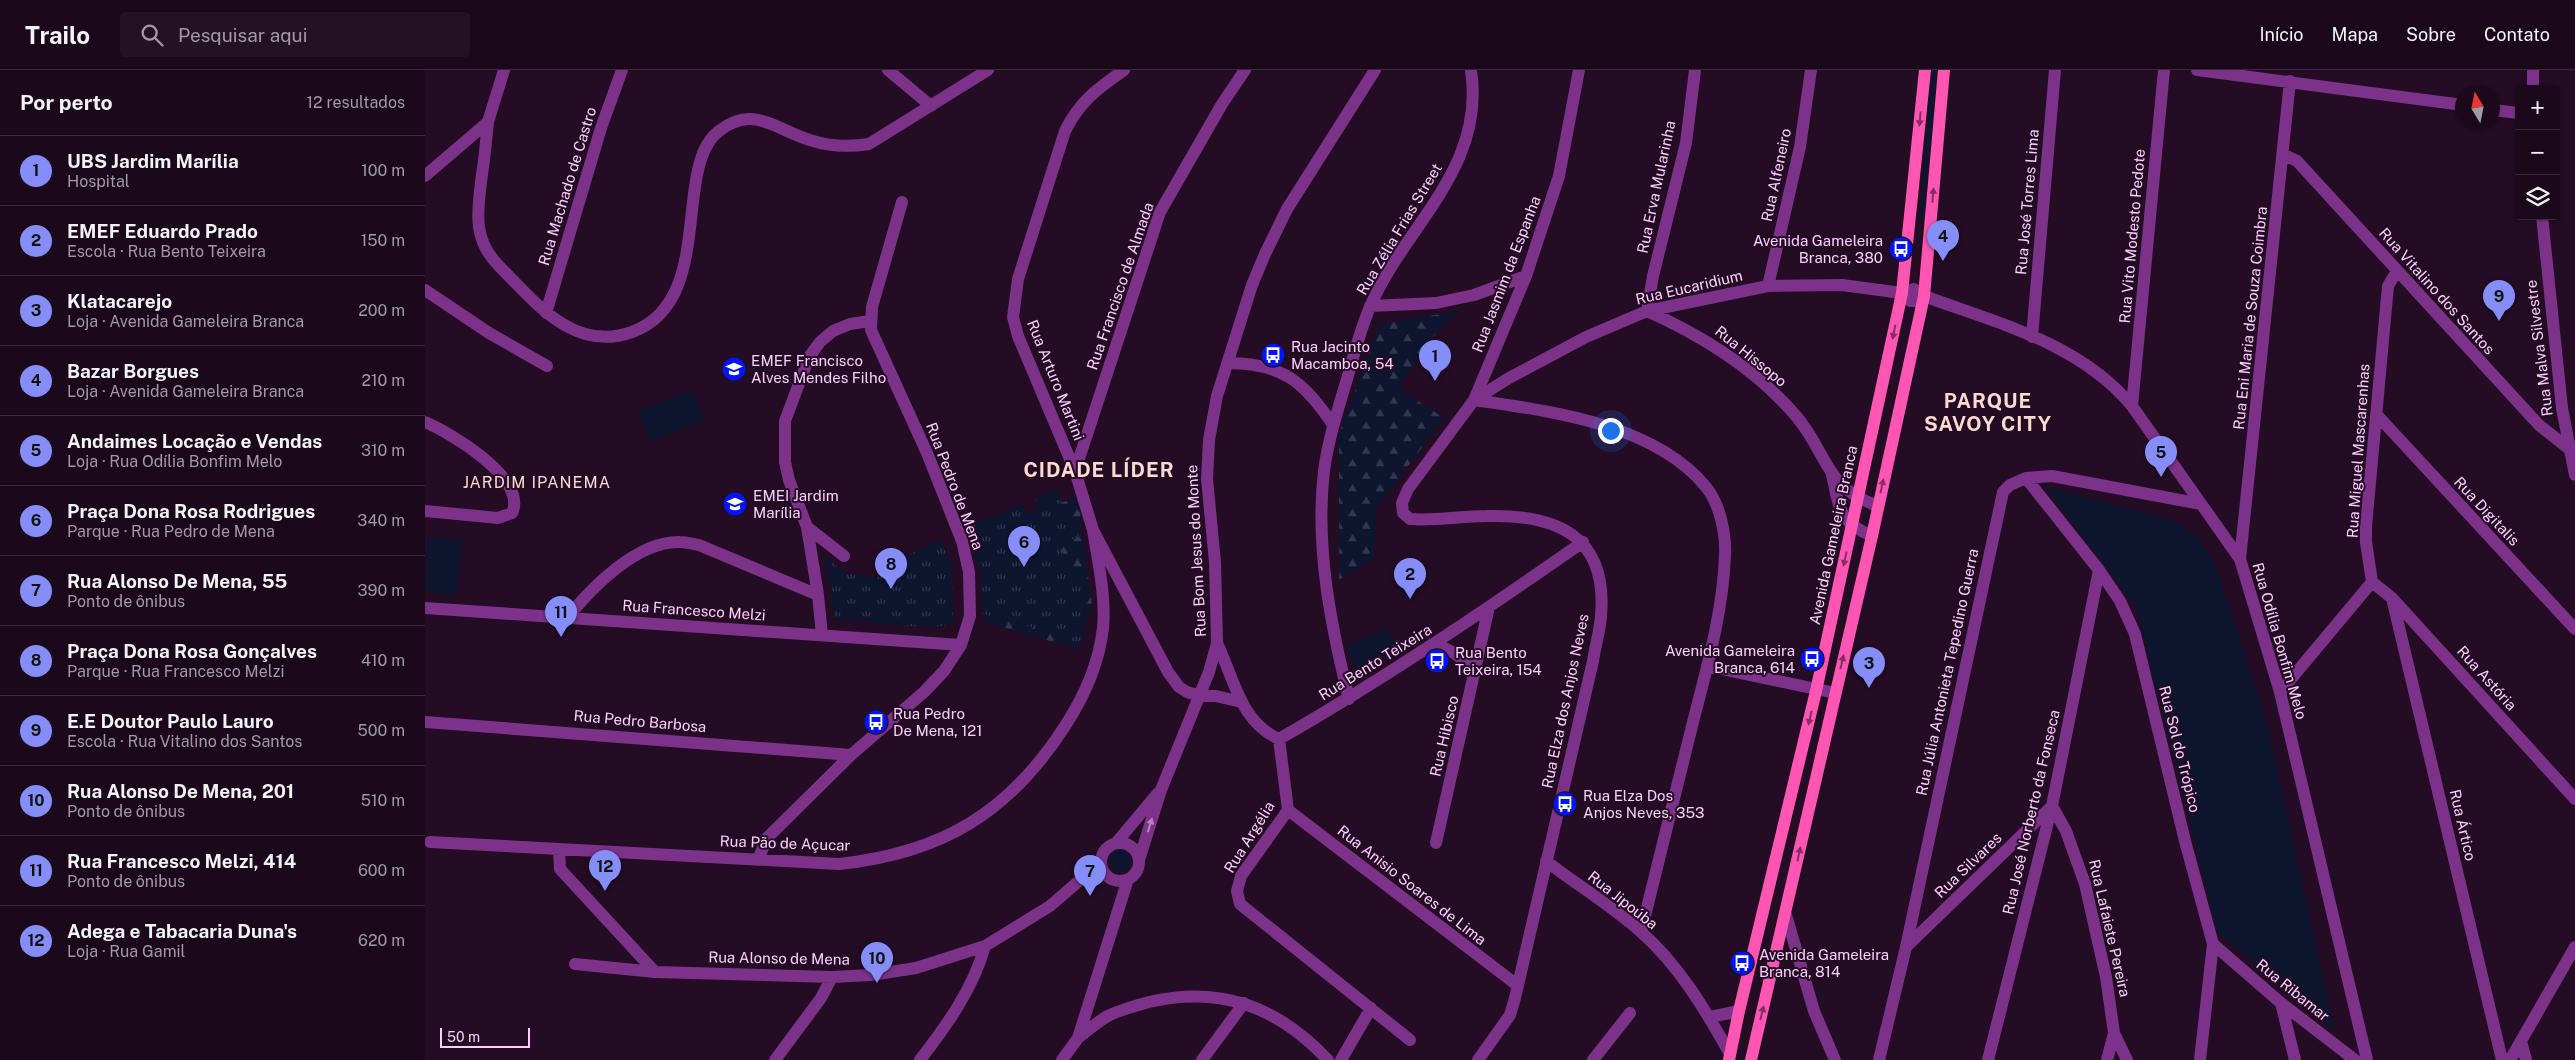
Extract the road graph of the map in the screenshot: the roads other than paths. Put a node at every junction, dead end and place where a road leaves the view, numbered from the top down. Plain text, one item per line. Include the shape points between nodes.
1 (504, 70) edge
2 (622, 70) edge
3 (888, 70) edge
4 (988, 70) edge
5 (1124, 70) edge
6 (1245, 70) edge
7 (1375, 70) edge
8 (1471, 70) edge
9 (1579, 70) edge
10 (1695, 70) edge
11 (1811, 70) edge
12 (1925, 70) edge
13 (1944, 70) edge
14 (2055, 70) edge
15 (2164, 70) edge
16 (2197, 70) edge
17 (2533, 70) edge
18 (2290, 81) junction
19 (2533, 85) edge
20 (2455, 104) edge
21 (931, 106) junction
22 (2500, 111) edge
23 (2515, 113) edge
24 (488, 122) junction
25 (2284, 155) junction
26 (425, 176) edge
27 (903, 202) dead end
28 (2541, 220) edge
29 (2397, 271) junction
30 (1526, 276) junction
31 (1768, 286) junction
32 (425, 290) edge
33 (1902, 292) junction
34 (1924, 296) junction
35 (1370, 306) junction
36 (1647, 310) junction
37 (546, 313) junction
38 (870, 320) junction
39 (2032, 337) junction
40 (1228, 363) junction
41 (547, 366) dead end
42 (1474, 400) junction
43 (2132, 406) junction
44 (2377, 415) junction
45 (425, 422) edge
46 (1333, 425) junction
47 (2568, 448) junction
48 (1075, 471) junction
49 (1832, 475) junction
50 (2575, 475) edge
51 (2026, 478) junction
52 (1857, 499) junction
53 (2201, 504) junction
54 (1878, 506) junction
55 (425, 511) edge
56 (807, 527) junction
57 (1852, 527) junction
58 (1093, 530) junction
59 (1872, 536) junction
60 (1583, 542) junction
61 (844, 556) dead end
62 (2240, 559) junction
63 (2099, 570) junction
64 (2373, 582) junction
65 (818, 595) junction
66 (2392, 598) junction
67 (1489, 607) junction
68 (425, 608) edge
69 (567, 618) junction
70 (2575, 629) edge
71 (822, 635) junction
72 (1217, 643) junction
73 (1433, 644) junction
74 (961, 645) junction
75 (1707, 666) junction
76 (1475, 673) junction
77 (1816, 691) junction
78 (2280, 692) junction
79 (1835, 693) junction
80 (1200, 696) junction
81 (1349, 699) junction
82 (1241, 702) junction
83 (425, 722) edge
84 (1279, 739) junction
85 (851, 755) junction
86 (1161, 790) junction
87 (2575, 799) edge
88 (2052, 806) junction
89 (1288, 810) junction
90 (430, 842) dead end
91 (1116, 843) junction
92 (1436, 843) dead end
93 (559, 849) junction
94 (758, 860) junction
95 (1139, 860) junction
96 (1547, 861) junction
97 (1101, 862) junction
98 (1128, 879) junction
99 (1771, 885) junction
100 (1791, 891) junction
101 (1786, 915) junction
102 (1641, 932) junction
103 (2213, 944) junction
104 (985, 946) junction
105 (1906, 947) junction
106 (2575, 947) edge
107 (575, 964) dead end
108 (655, 972) junction
109 (832, 977) junction
110 (1517, 985) junction
111 (1244, 1003) junction
112 (2281, 1003) junction
113 (1371, 1008) junction
114 (1739, 1011) junction
115 (1630, 1013) dead end
116 (1710, 1017) junction
117 (2114, 1033) junction
118 (1078, 1038) junction
119 (1410, 1040) dead end
120 (2521, 1041) junction
121 (1730, 1057) edge
122 (775, 1060) edge
123 (920, 1060) edge
124 (1061, 1060) edge
125 (1202, 1060) edge
126 (1328, 1060) edge
127 (1341, 1060) edge
128 (1478, 1060) edge
129 (1593, 1060) edge
130 (1751, 1060) edge
131 (1835, 1060) edge
132 (1879, 1060) edge
133 (1988, 1060) edge
134 (2107, 1060) edge
135 (2127, 1060) edge
136 (2200, 1060) edge
137 (2295, 1060) edge
138 (2355, 1060) edge
139 (2367, 1060) edge
140 (2502, 1060) edge
141 (2510, 1060) edge
142 (2526, 1060) edge

1 - 24 street
2 - 37 street, Rua Machado de Castro via 601,128
3 - 21 street
4 - 21 street
5 - 48 street, Rua Arturo Martini via 1084,100 1065,131 1028,244 1014,302 1013,317 1018,336
6 - 48 street, Rua Francisco de Almada via 1160,212
7 - 40 street, Rua Bom Jesus do Monte via 1287,209 1252,285
8 - 35 street, Rua Zélia Frias Street via 1475,102 1459,162
9 - 30 street, Rua Jasmim da Espanha via 1559,176
10 - 36 street, Rua Erva Mularinha via 1686,143
11 - 31 street, Rua Alfeneiro via 1801,148
12 -> 33 main road, Avenida Gameleira Branca
34 -> 13 main road
14 - 39 street, Rua José Torres Lima
15 - 43 street, Rua Vito Modesto Pedote
16 - 18 street
17 - 19 street
18 - 20 street
18 - 25 street, Rua Eni Maria de Souza Coimbra
21 - 37 street via 869,144 849,147 812,141 763,120 748,118 733,122 708,143 699,164 685,261 677,292 659,316 643,328 622,336 597,337 576,332
22 - 23 street
24 - 26 street
24 - 37 street via 477,224 492,260
25 - 29 street, Rua Vitalino dos Santos via 2297,161
25 - 62 street, Rua Eni Maria de Souza Coimbra
27 - 38 street
28 - 47 street, Rua Malva Silvestre
29 - 44 street, Rua Miguel Mascarenhas via 2388,286
29 - 47 street, Rua Vitalino dos Santos via 2539,426
30 - 35 street via 1474,295 1436,303
30 - 42 street, Rua Jasmim da Espanha
31 - 33 street, Rua Eucaridium via 1842,285
31 - 36 street, Rua Eucaridium
32 - 41 street
33 - 34 street, Rua Eucaridium via 1910,301 1918,301
33 -> 52 main road, Avenida Gameleira Branca
34 - 39 street, Rua Odília Bonfim Melo
54 -> 34 main road
35 - 46 street, Rua Zélia Frias Street
36 - 42 street, Rua Eucaridium via 1586,337
36 - 49 street, Rua Hissopo via 1696,333 1762,381 1797,417
38 - 56 street via 833,331 820,342 809,357 792,399 785,422 785,462
38 - 74 street, Rua Pedro de Mena via 877,346 927,453 962,541 971,596 970,616
39 - 43 street, Rua Odília Bonfim Melo via 2072,354 2097,371
40 - 46 street via 1253,363 1294,380 1312,396
40 - 72 street, Rua Bom Jesus do Monte via 1217,396 1207,479 1215,562
42 - 60 street, Rua Elza dos Anjos Neves via 1409,489 1402,503 1406,517 1417,520 1521,516 1562,528
42 - 75 street via 1579,418 1638,438 1688,468 1707,488 1717,506 1725,554 1722,590
43 - 53 street, Rua Odília Bonfim Melo
44 - 64 street, Rua Miguel Mascarenhas via 2366,526
44 - 70 street, Rua Digitalis
45 - 55 street via 503,475 515,503 512,513 498,518
46 - 81 street, Rua Zélia Frias Street via 1322,502 1323,544 1332,628
47 - 50 street, Rua Malva Silvestre
48 - 58 street, Rua Arturo Martini
49 - 52 street, Rua Hissopo
49 - 57 street, Rua Hissopo via 1841,510
51 - 53 street, Rua Júlia Antonieta Tepedino Guerra via 2052,476
51 - 63 street, Rua Sol do Trópico
51 - 105 street, Rua Júlia Antonieta Tepedino Guerra via 2010,484 2000,498
52 - 54 street, Rua Hissopo
52 - 57 main road, Avenida Gameleira Branca
53 - 62 street, Rua Odília Bonfim Melo
54 - 59 main road
56 - 61 street
56 - 65 street
57 - 59 street
57 -> 77 main road, Avenida Gameleira Branca
58 - 80 street, Rua Arturo Martini via 1168,672 1179,687
58 - 94 street, Rua Pão de Açucar via 1103,628 1084,694 1039,766 997,807 969,825 920,847 896,855 839,864
79 -> 59 main road
60 - 67 street, Rua Bento Teixeira
60 - 96 street, Rua Elza dos Anjos Neves via 1598,571 1601,616
62 - 78 street, Rua Odília Bonfim Melo
63 - 88 street, Rua José Norberto da Fonseca
63 - 103 street, Rua Sol do Trópico via 2120,601 2135,634
64 - 66 street, Rua Astória
64 - 78 street
65 - 69 street via 699,545 680,542 661,544 619,567 588,592
65 - 71 street
66 - 87 street, Rua Astória
66 - 140 street, Rua Ártico
67 - 73 street, Rua Bento Teixeira
67 - 76 street, Rua Hibisco
68 - 69 street, Rua Francesco Melzi
69 - 71 street, Rua Francesco Melzi
71 - 74 street, Rua Francesco Melzi
72 - 80 street, Rua Bom Jesus do Monte
72 - 82 street
73 - 76 street via 1451,649 1463,657
73 - 81 street, Rua Bento Teixeira
74 - 85 street, Rua Pedro de Mena via 925,692
75 - 77 street
75 - 102 street
76 - 92 street, Rua Hibisco
77 - 79 street
77 -> 99 main road, Avenida Gameleira Branca
78 - 139 street, Rua Odília Bonfim Melo
100 -> 79 main road
80 - 82 street
80 - 86 street, Rua Bom Jesus do Monte
81 - 84 street, Rua Bento Teixeira
82 - 84 street via 1257,726
83 - 85 street, Rua Pedro Barbosa
84 - 89 street, Rua Argélia
85 - 94 street, Rua Pedro de Mena via 767,838
86 - 91 street, Rua Bom Jesus do Monte
95 -> 86 street, Rua Bom Jesus do Monte
88 - 105 street, Rua Silvares
88 - 117 street, Rua Lafaiete Pereira via 2066,831 2085,884 2110,998
88 - 133 street, Rua José Norberto da Fonseca
89 - 110 street, Rua Anisio Soares de Lima
89 - 113 street, Rua Argélia via 1241,876 1237,890 1239,904
90 - 93 street, Rua Pão de Açucar
91 - 95 street via 1129,845
91 - 97 street via 1105,850
93 - 94 street, Rua Pão de Açucar
93 - 108 street via 560,869
95 - 98 street via 1136,873
96 - 102 street, Rua Jipoúba
96 - 110 street, Rua Elza dos Anjos Neves
97 - 98 street via 1107,876 1117,881
97 - 104 street, Rua Alonso de Mena via 1050,906
98 - 118 street
99 - 100 main road
99 - 114 main road, Avenida Gameleira Branca
100 - 101 main road
130 -> 101 main road
101 - 131 street via 1814,1011
102 - 116 street, Rua Jipoúba via 1685,981
103 - 112 street, Rua Ribamar
103 - 136 street, Rua Sol do Trópico
104 - 109 street, Rua Alonso de Mena via 916,968
104 - 123 street via 969,989
105 - 132 street, Rua Júlia Antonieta Tepedino Guerra
106 - 120 street
107 - 108 street, Rua Alonso de Mena
108 - 109 street, Rua Alonso de Mena
109 - 122 street via 821,998
110 - 128 street, Rua Elza dos Anjos Neves via 1509,1015
111 - 118 street via 1207,996 1159,1000 1107,1016
111 - 125 street
111 - 126 street via 1269,1014 1304,1037
112 - 137 street
112 - 138 street, Rua Ribamar
113 - 119 street, Rua Argélia
113 - 127 street
114 - 116 street
114 - 121 main road, Avenida Gameleira Branca
115 - 129 street
116 - 121 street, Rua Jipoúba
117 - 134 street
117 - 135 street
118 - 124 street
120 - 141 street
120 - 142 street

